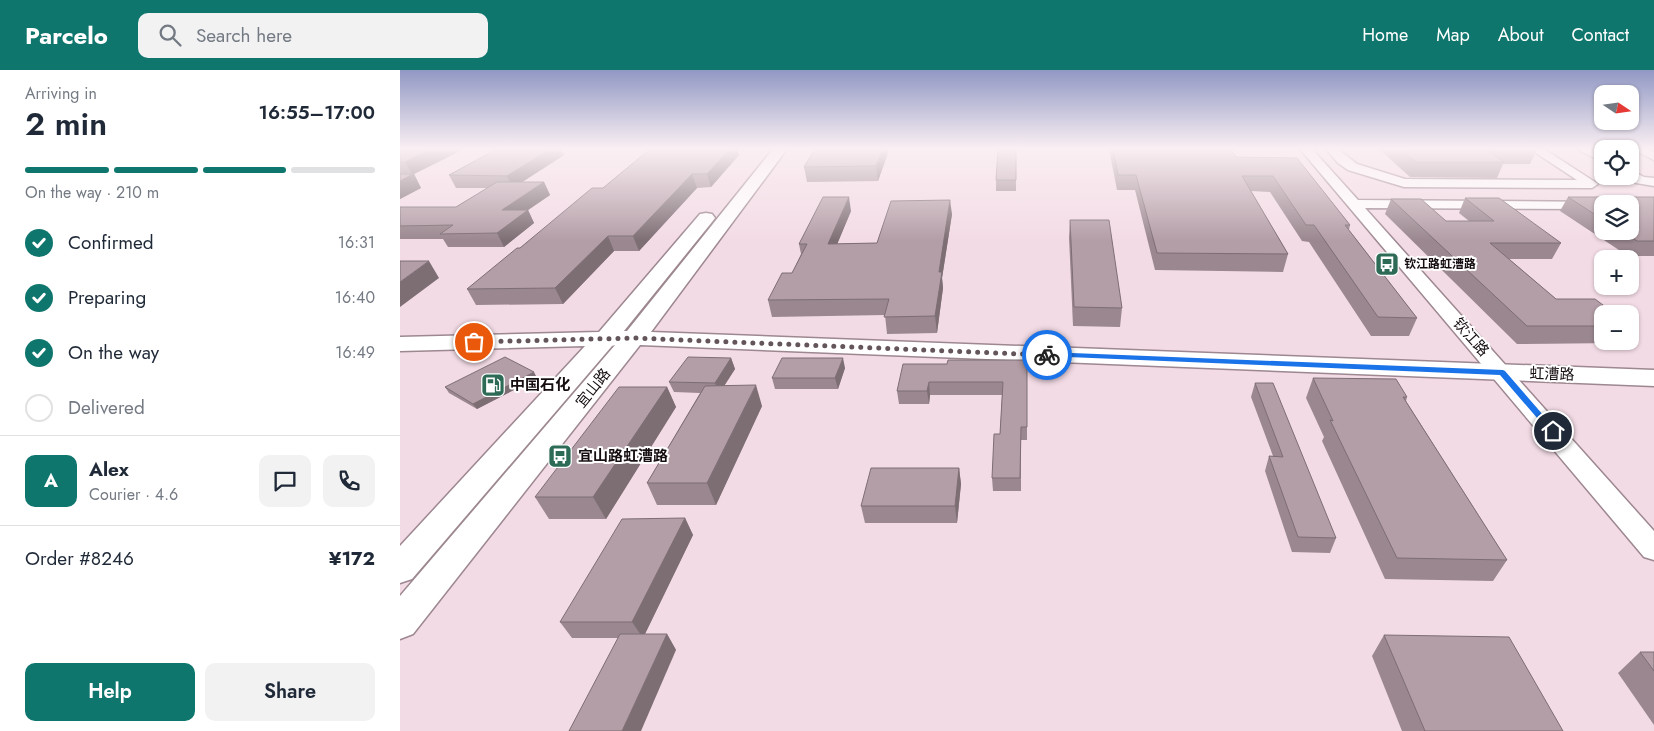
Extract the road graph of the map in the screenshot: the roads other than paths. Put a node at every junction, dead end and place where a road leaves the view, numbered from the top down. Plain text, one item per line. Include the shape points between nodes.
1 (738, 180) edge
2 (756, 180) edge
3 (1333, 180) edge
4 (1395, 180) edge
5 (1585, 180) edge
6 (1641, 180) edge
7 (1654, 182) edge
8 (1404, 183) junction
9 (1592, 184) junction
10 (1607, 192) dead end
11 (1355, 204) junction
12 (1426, 204) junction
13 (1594, 206) edge
14 (634, 338) junction
15 (605, 339) junction
16 (400, 344) edge
17 (1503, 373) junction
18 (1654, 378) edge
19 (1654, 549) edge
20 (400, 569) edge
21 (400, 623) edge

1 - 15 main road, 宜山路
2 - 14 main road, 宜山路
3 - 11 street, 钦江路
4 - 8 street
5 - 9 street
6 - 7 street
8 - 9 street
8 - 12 street
9 - 10 street
11 - 12 street
11 - 17 street, 钦江路
12 - 13 street
14 - 15 main road, 虹漕路
14 - 17 main road, 虹漕路
14 - 21 main road, 宜山路
15 - 16 main road, 虹漕路
15 - 20 main road, 宜山路
17 - 18 main road, 虹漕路
17 - 19 street, 钦江路

